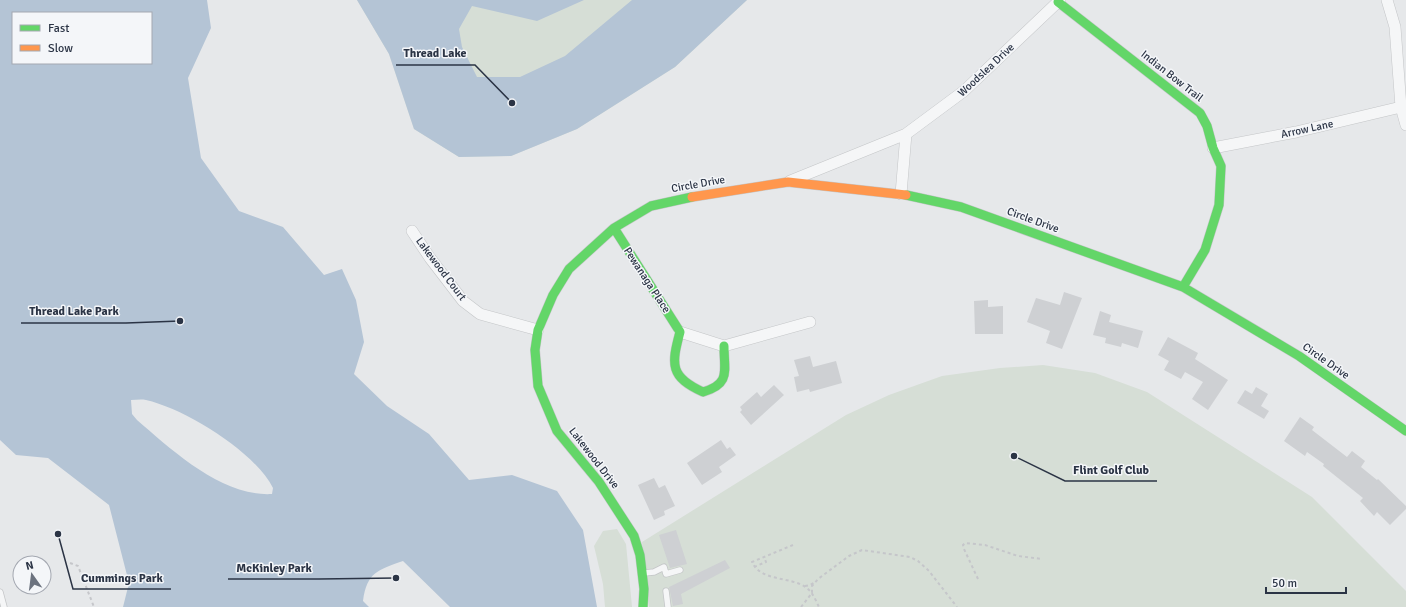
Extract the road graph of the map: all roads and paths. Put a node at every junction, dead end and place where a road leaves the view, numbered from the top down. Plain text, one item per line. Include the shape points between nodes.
1 (1387, 0) edge
2 (1059, 1) edge
3 (1401, 108) junction
4 (1406, 125) edge
5 (906, 134) junction
6 (1212, 148) junction
7 (788, 182) junction
8 (901, 194) junction
9 (614, 228) junction
10 (412, 231) dead end
11 (1183, 287) junction
12 (810, 322) dead end
13 (538, 330) junction
14 (680, 332) junction
15 (724, 346) junction
16 (1406, 431) edge
17 (793, 545) dead end
18 (764, 557) junction
19 (1042, 559) dead end
20 (70, 563) dead end
21 (754, 567) junction
22 (680, 570) dead end
23 (641, 573) junction
24 (818, 579) junction
25 (978, 579) dead end
26 (802, 585) junction
27 (666, 591) dead end
28 (0, 592) edge
29 (812, 593) junction
30 (4, 607) edge
31 (94, 607) edge
32 (643, 607) edge
33 (668, 607) edge
34 (801, 607) edge
35 (819, 607) edge
36 (957, 607) edge

1 - 3 street via 1395,27
2 - 5 street, Woodslea Drive via 964,91
2 - 6 street, Indian Bow Trail via 1200,113 1207,126
3 - 4 street
3 - 6 street, Arrow Lane
5 - 7 street, Woodslea Drive
5 - 8 street
6 - 11 street, Indian Bow Trail via 1221,166 1219,205 1205,250
7 - 8 street, Circle Drive
7 - 9 street, Circle Drive via 673,200 651,206
8 - 11 street, Circle Drive via 961,207
9 - 13 street, Lakewood Drive via 569,269 553,295
9 - 14 street, Pewanaga Place
10 - 13 street, Lakewood Court via 463,300 480,314
11 - 16 street, Circle Drive via 1299,356
12 - 15 street
13 - 23 street, Lakewood Drive via 535,350 538,386 557,431 599,482 634,536 640,555
14 - 15 street
14 - 15 street via 673,356 676,372 681,381 703,392 716,388 724,379
17 - 18 path
18 - 21 path via 752,562
18 - 21 path via 766,562
19 - 25 path via 1018,556 971,542 963,545
20 - 31 path via 78,566
21 - 26 path via 761,573
22 - 23 lane via 666,574 664,567 654,572
23 - 32 street, Lakewood Drive
24 - 26 path via 810,585
24 - 29 path via 812,586
24 - 36 path via 859,550 910,557 929,571
26 - 29 path
27 - 33 lane
28 - 30 lane
29 - 34 path
29 - 35 path

